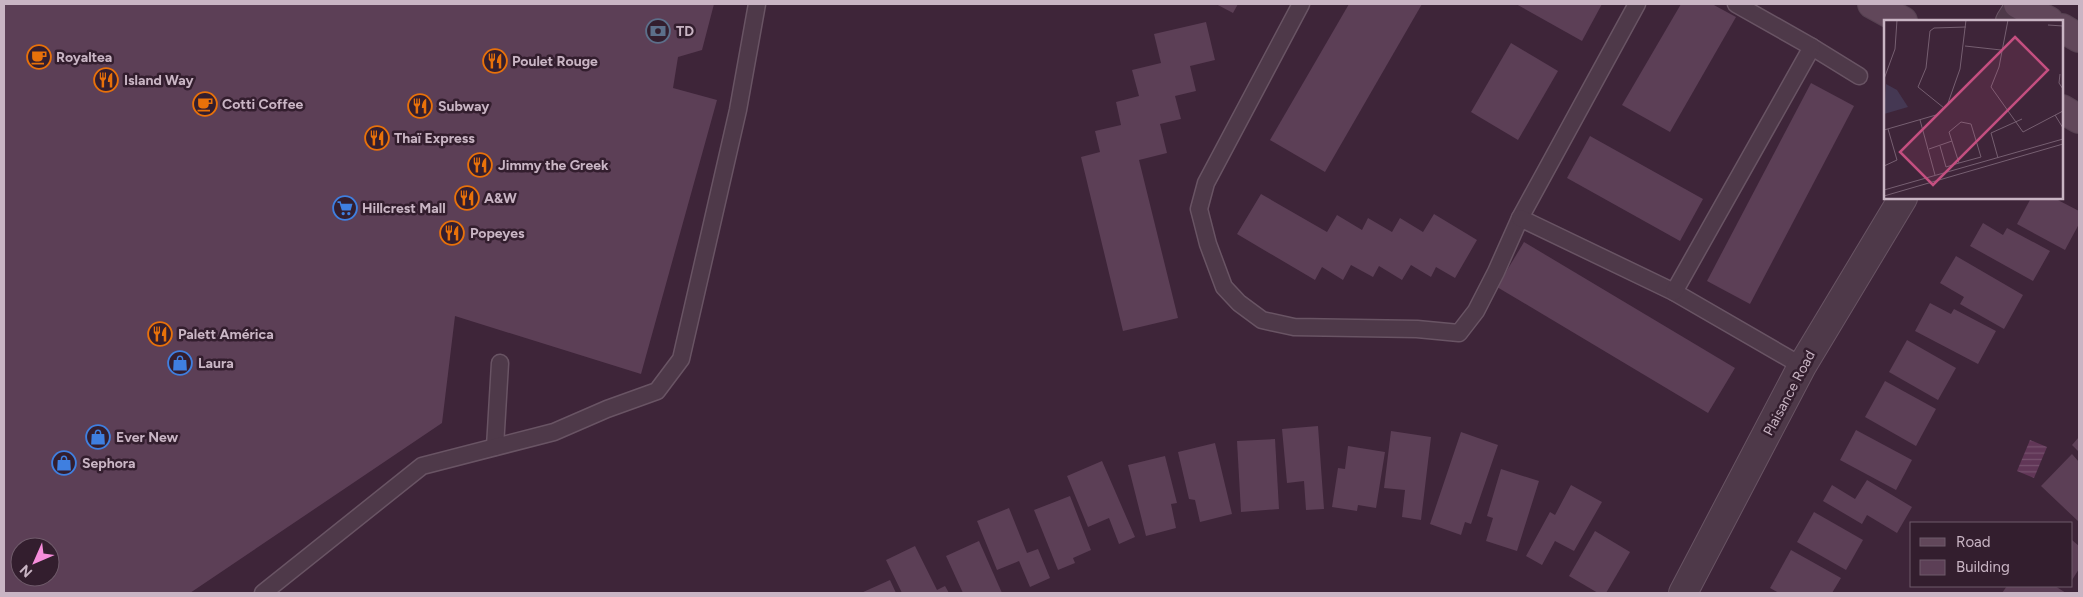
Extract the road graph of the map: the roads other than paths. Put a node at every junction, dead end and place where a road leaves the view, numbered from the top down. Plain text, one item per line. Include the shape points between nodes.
1 (757, 4) edge
2 (1301, 4) edge
3 (1637, 4) edge
4 (1736, 4) edge
5 (1872, 4) edge
6 (2016, 10) edge
7 (1901, 20) edge
8 (2046, 20) edge
9 (2063, 29) edge
10 (2079, 38) edge
11 (1812, 46) junction
12 (1859, 76) dead end
13 (2063, 111) edge
14 (2079, 119) edge
15 (1902, 199) edge
16 (1520, 218) junction
17 (1674, 292) junction
18 (500, 363) dead end
19 (1802, 366) junction
20 (496, 447) junction
21 (263, 593) edge
22 (1683, 593) edge

1 - 20 lane via 738,110 681,359 657,391 554,432
2 - 16 lane via 1206,183 1199,209 1224,287 1240,303 1262,320 1294,327 1459,333 1476,311
3 - 16 lane
4 - 11 lane
5 - 7 main road
6 - 8 main road
9 - 10 main road
11 - 12 lane
11 - 17 lane
13 - 14 main road
15 - 19 street, Plaisance Road
16 - 17 lane
17 - 19 lane
18 - 20 lane
19 - 22 street, Plaisance Road
20 - 21 lane via 422,466

